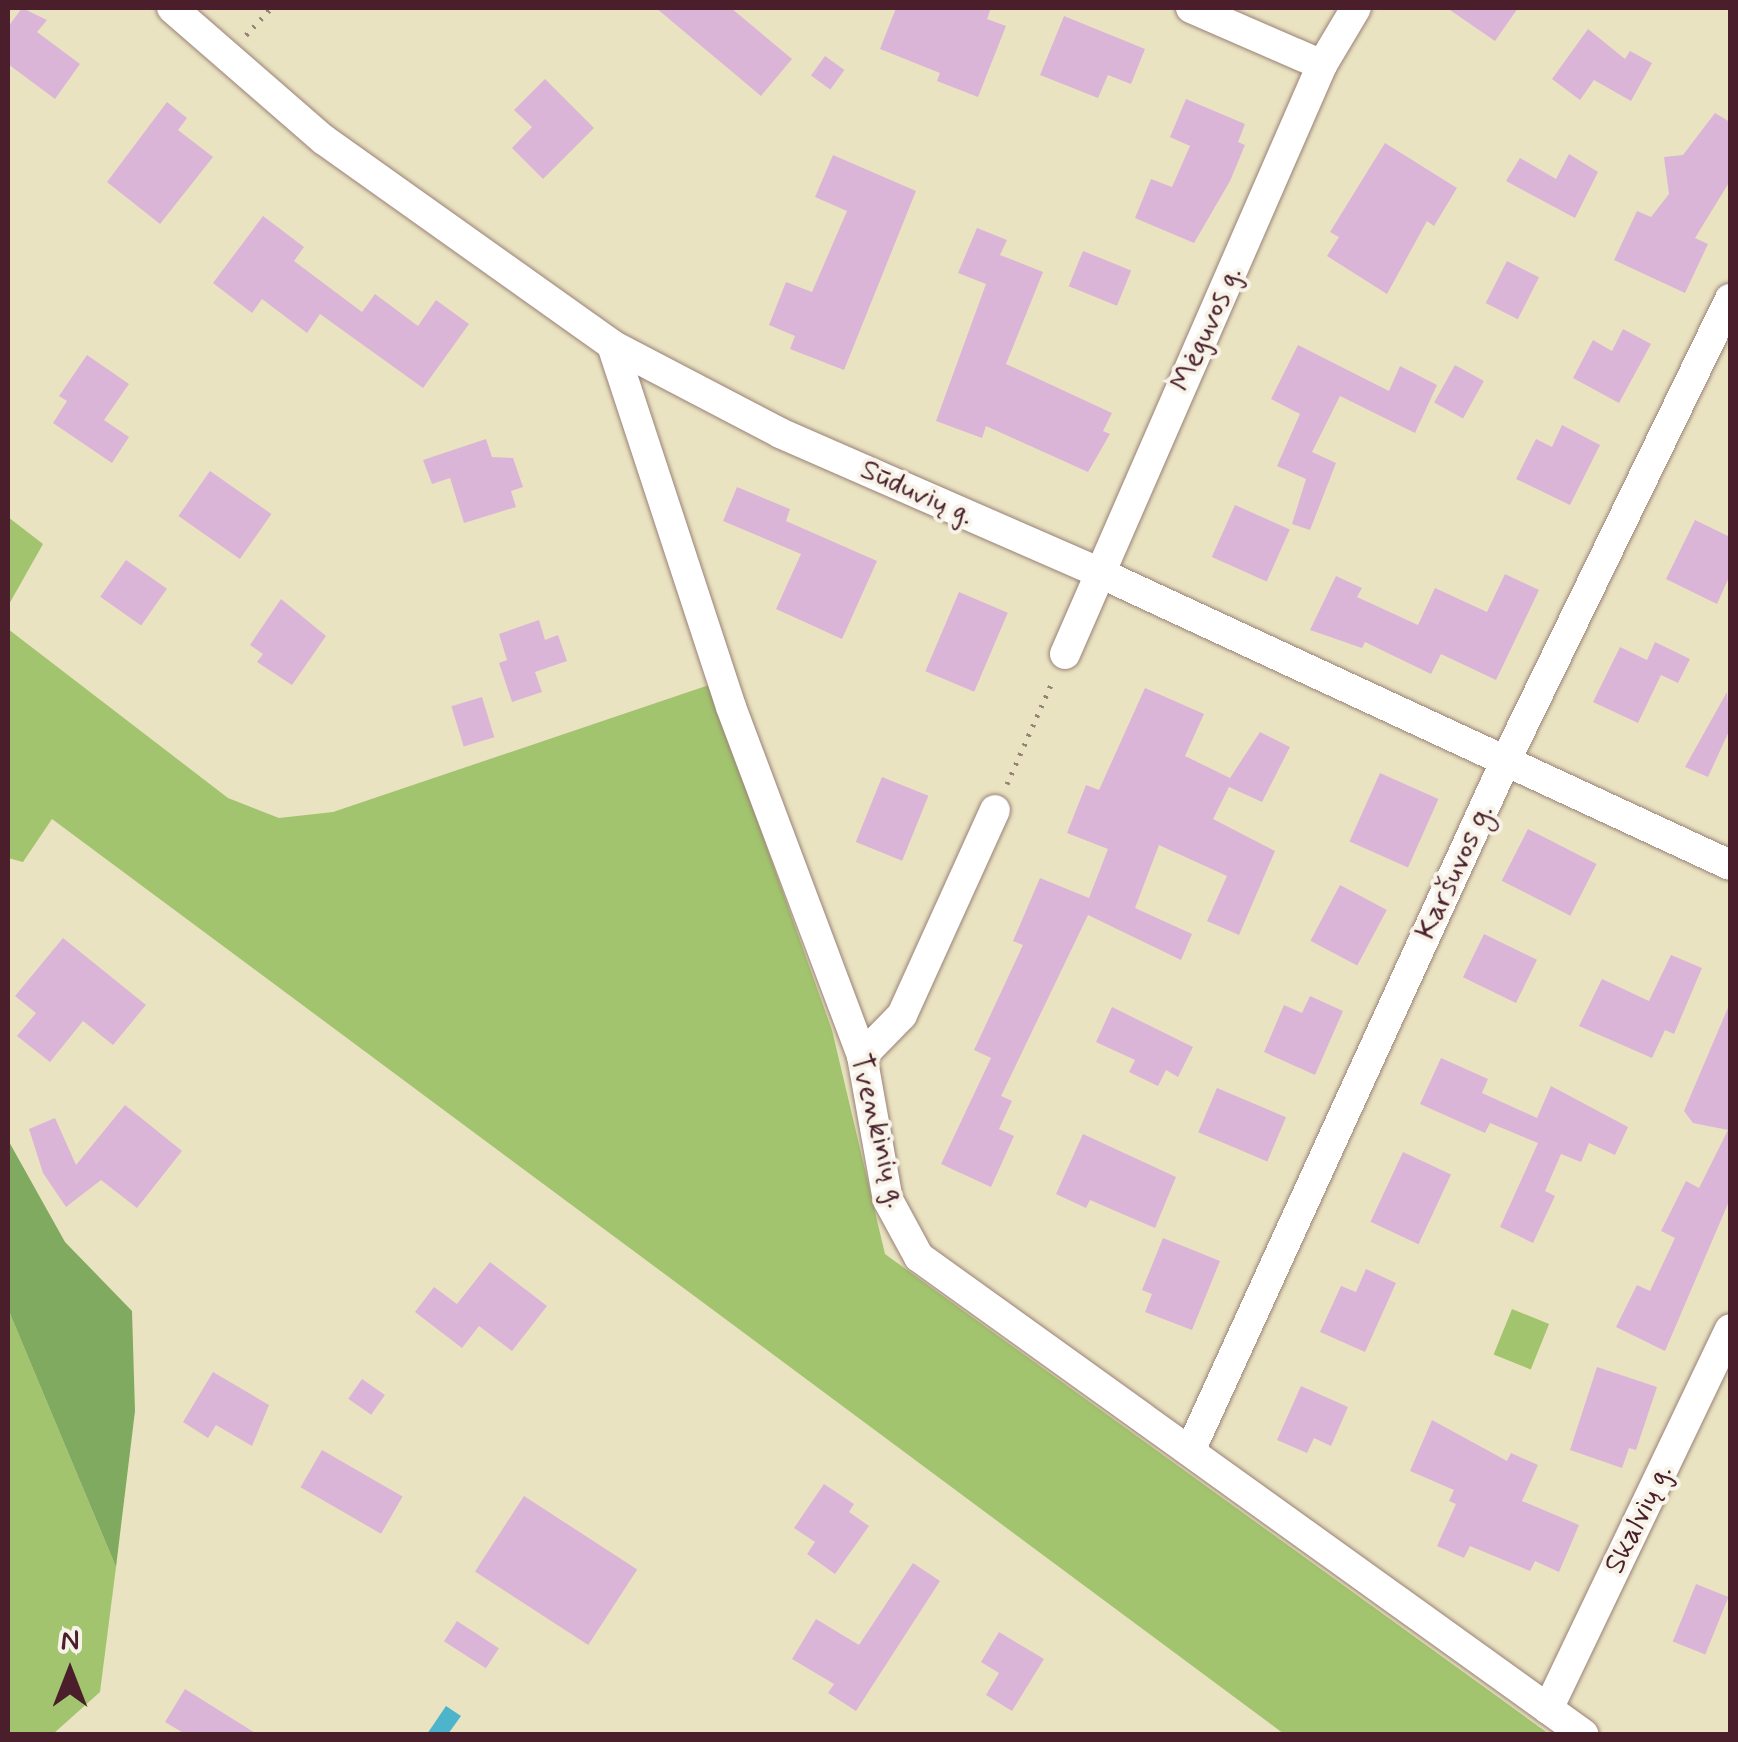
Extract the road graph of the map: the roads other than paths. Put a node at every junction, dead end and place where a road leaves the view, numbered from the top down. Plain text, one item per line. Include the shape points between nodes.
1 (172, 8) edge
2 (1191, 8) edge
3 (1356, 8) edge
4 (1322, 66) junction
5 (1730, 299) edge
6 (612, 345) junction
7 (1100, 573) junction
8 (1065, 654) road end
9 (1505, 762) junction
10 (996, 810) road end
11 (1730, 865) edge
12 (862, 1056) junction
13 (1730, 1329) edge
14 (1190, 1451) junction
15 (1548, 1709) junction
16 (1582, 1734) edge

1 - 6 street, Sūduvių g. via 324,140
2 - 4 street
3 - 4 street, Mėguvos g.
4 - 7 street, Mėguvos g.
5 - 9 street, Karšuvos g.
6 - 7 street, Sūduvių g. via 780,433
6 - 12 street, Tvenkinių g. via 731,707
7 - 8 street, Mėguvos g.
7 - 9 street, Sūduvių g.
9 - 11 street, Sūduvių g.
9 - 14 street, Karšuvos g.
10 - 12 street via 902,1015
12 - 14 street, Tvenkinių g. via 888,1200 919,1257
13 - 15 street, Skalvių g.
14 - 15 street, Tvenkinių g.
15 - 16 street, Tvenkinių g.

